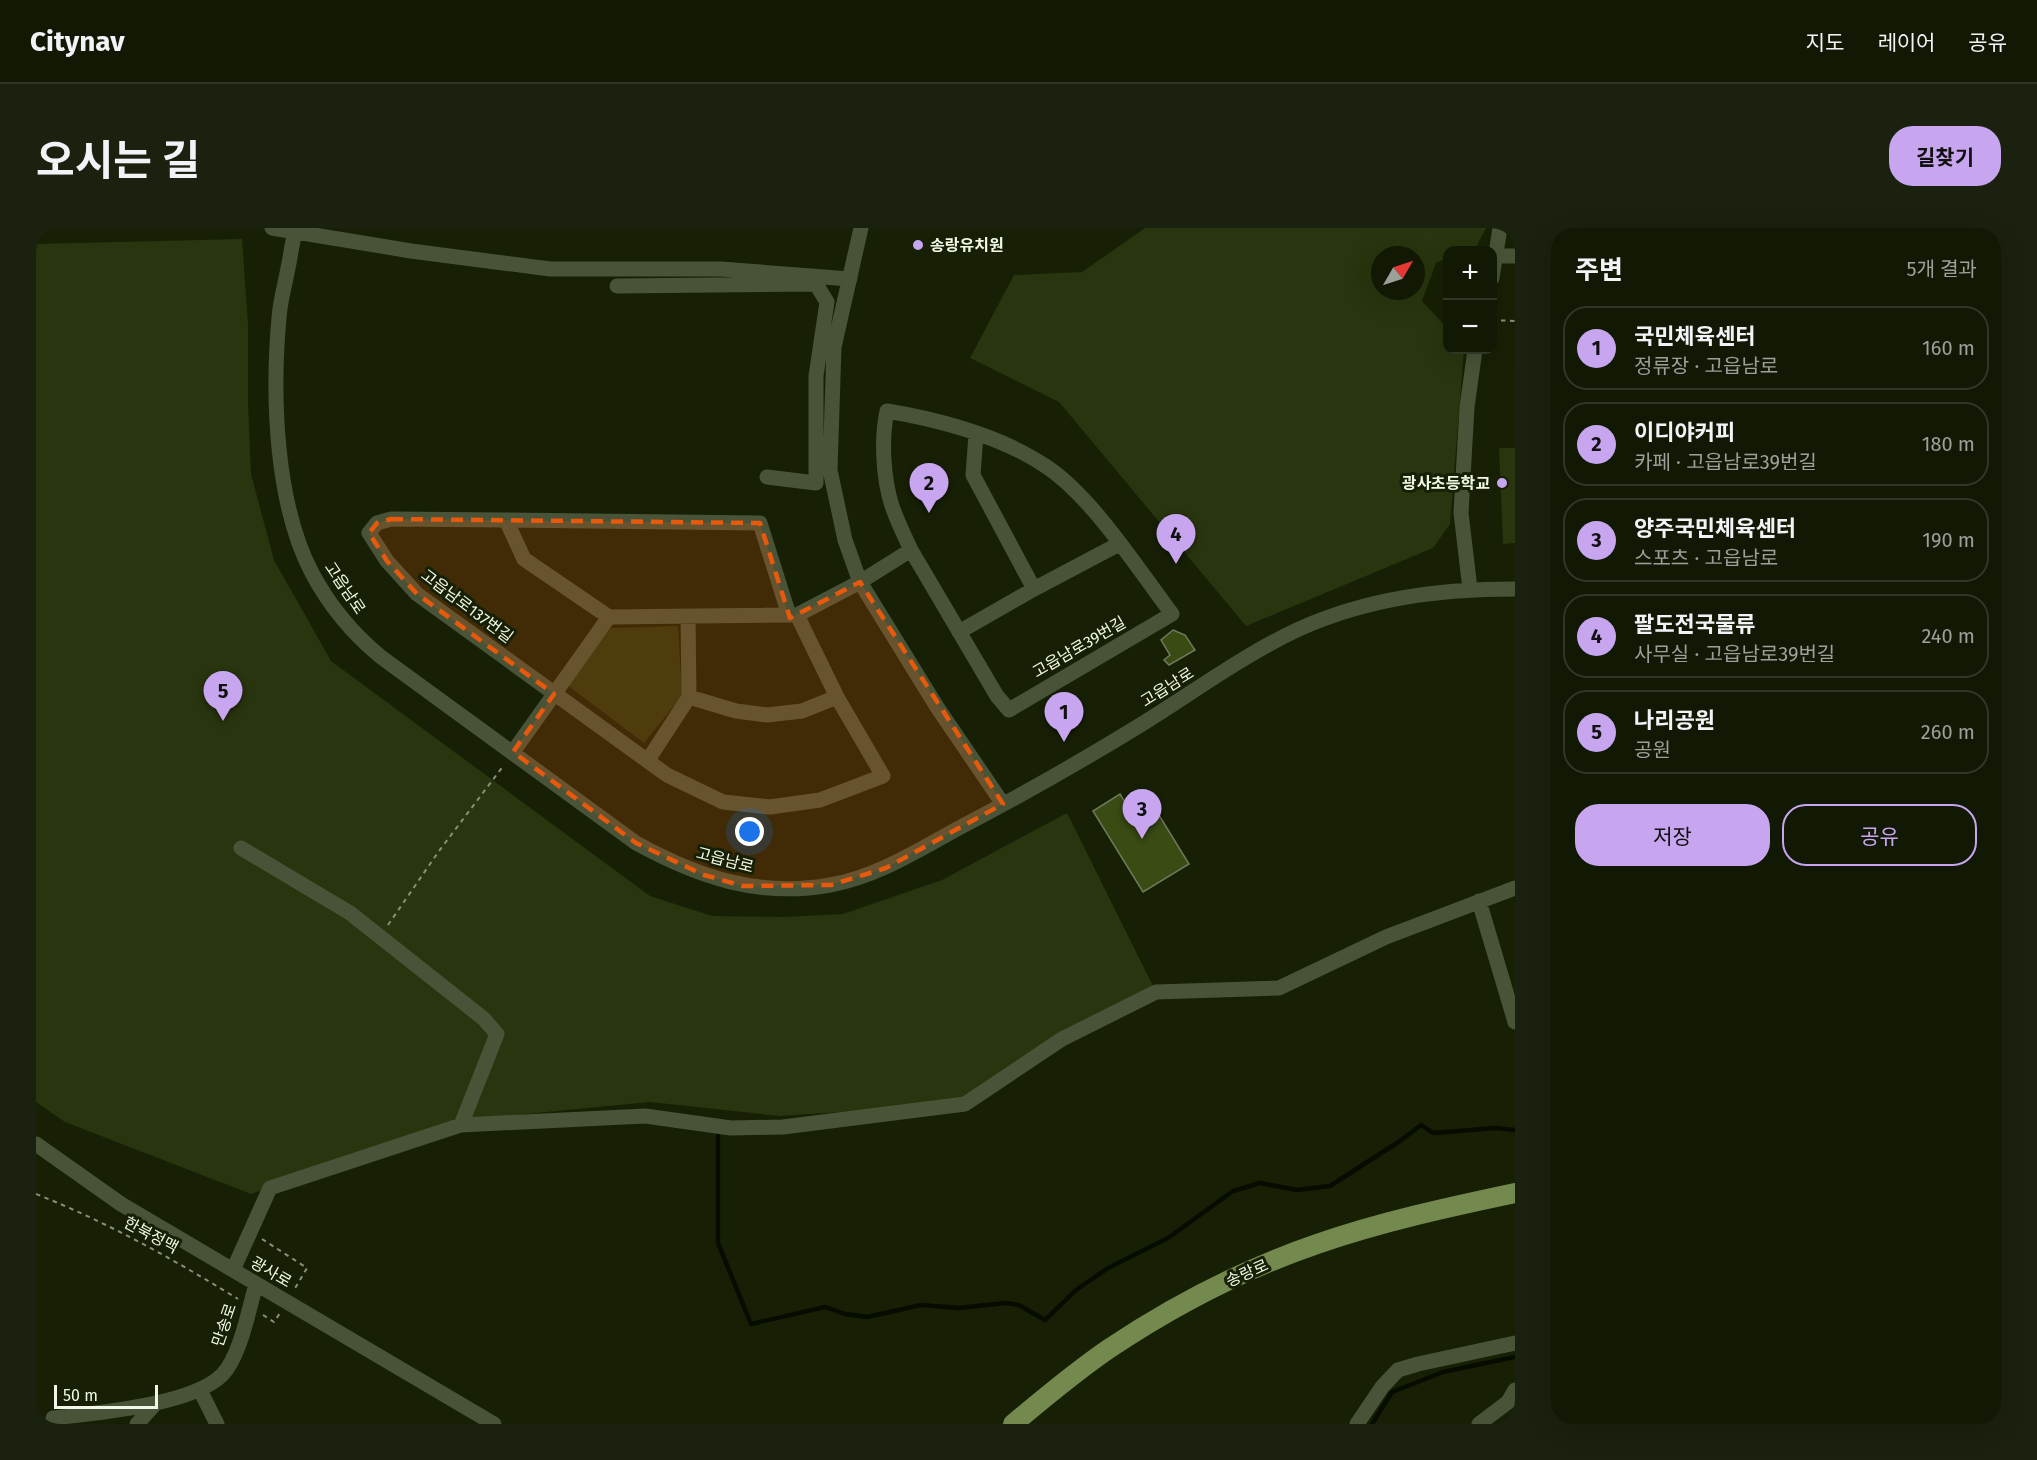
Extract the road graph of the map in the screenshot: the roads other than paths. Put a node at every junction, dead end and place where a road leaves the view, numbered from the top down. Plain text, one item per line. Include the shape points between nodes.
1 (272, 228) edge
2 (861, 228) edge
3 (1500, 228) edge
4 (296, 230) edge
5 (1497, 256) joint
6 (1515, 256) edge
7 (850, 279) junction
8 (617, 286) dead end
9 (1474, 354) edge
10 (976, 434) junction
11 (767, 477) dead end
12 (506, 520) junction
13 (1119, 544) junction
14 (910, 550) junction
15 (860, 582) junction
16 (1034, 589) junction
17 (1470, 589) junction
18 (1515, 589) edge
19 (793, 615) junction
20 (688, 616) junction
21 (609, 617) junction
22 (959, 632) junction
23 (555, 694) junction
24 (837, 697) junction
25 (689, 698) junction
26 (513, 752) junction
27 (648, 760) junction
28 (1003, 804) junction
29 (241, 848) dead end
30 (1515, 888) edge
31 (1479, 901) junction
32 (1515, 1022) edge
33 (461, 1125) junction
34 (36, 1144) edge
35 (1515, 1193) edge
36 (233, 1270) junction
37 (256, 1284) junction
38 (1515, 1343) edge
39 (200, 1389) junction
40 (1515, 1390) edge
41 (155, 1404) junction
42 (53, 1418) dead end
43 (136, 1424) edge
44 (217, 1424) edge
45 (494, 1424) edge
46 (1013, 1424) edge
47 (1356, 1424) edge
48 (1479, 1424) edge

1 - 4 street
2 - 7 street
3 - 5 street
4 - 7 street via 411,251 549,269 721,270
4 - 26 street, 고읍남로 via 279,315 275,380 284,484 311,572 334,609 364,643
5 - 6 street
7 - 15 street via 834,347 830,470 845,540
8 - 11 street via 816,284 827,302 816,376 816,483
9 - 17 street via 1461,513
10 - 13 street, 고읍남로39번길 via 1047,467 1084,502
10 - 14 street, 고읍남로39번길 via 887,411 885,462 891,505
10 - 16 street via 973,475
12 - 19 street, 고읍남로137번길 via 760,523
12 - 21 street via 524,559
12 - 23 street, 고읍남로137번길 via 391,519 377,523 369,533 387,561 417,594
13 - 16 street
13 - 22 street, 고읍남로39번길 via 1172,614 1009,710
14 - 15 street
14 - 22 street, 고읍남로39번길
15 - 19 street
15 - 28 street
16 - 22 street
17 - 18 street, 고읍남로
17 - 28 street, 고읍남로 via 1358,606 1298,629
19 - 20 street
19 - 24 street, 고읍남로137번길
20 - 21 street
20 - 25 street
21 - 23 street
23 - 26 street
23 - 27 street, 고읍남로137번길
24 - 25 street via 802,711 766,715
24 - 27 street, 고읍남로137번길 via 883,776 820,800 770,807 723,802 667,775
25 - 27 street
26 - 28 street, 고읍남로 via 636,843 666,860 743,886 788,889 831,885 886,868
29 - 33 street via 350,914 484,1019 497,1034
30 - 31 street
31 - 32 street
31 - 33 street via 1386,937 1279,988 1156,992 1062,1039 965,1104 783,1127 731,1128 645,1116
33 - 36 street via 270,1188
34 - 36 street, 광사로 via 122,1204
35 - 46 main road, 송랑로 via 1317,1244 1240,1275 1109,1348
36 - 37 street, 광사로
37 - 39 street, 만송로 via 238,1348 223,1375
37 - 45 street, 광사로
38 - 47 street via 1398,1370
39 - 41 street, 만송로
39 - 44 street
40 - 48 street via 1508,1402
41 - 42 street, 만송로
41 - 43 street, 만송로

